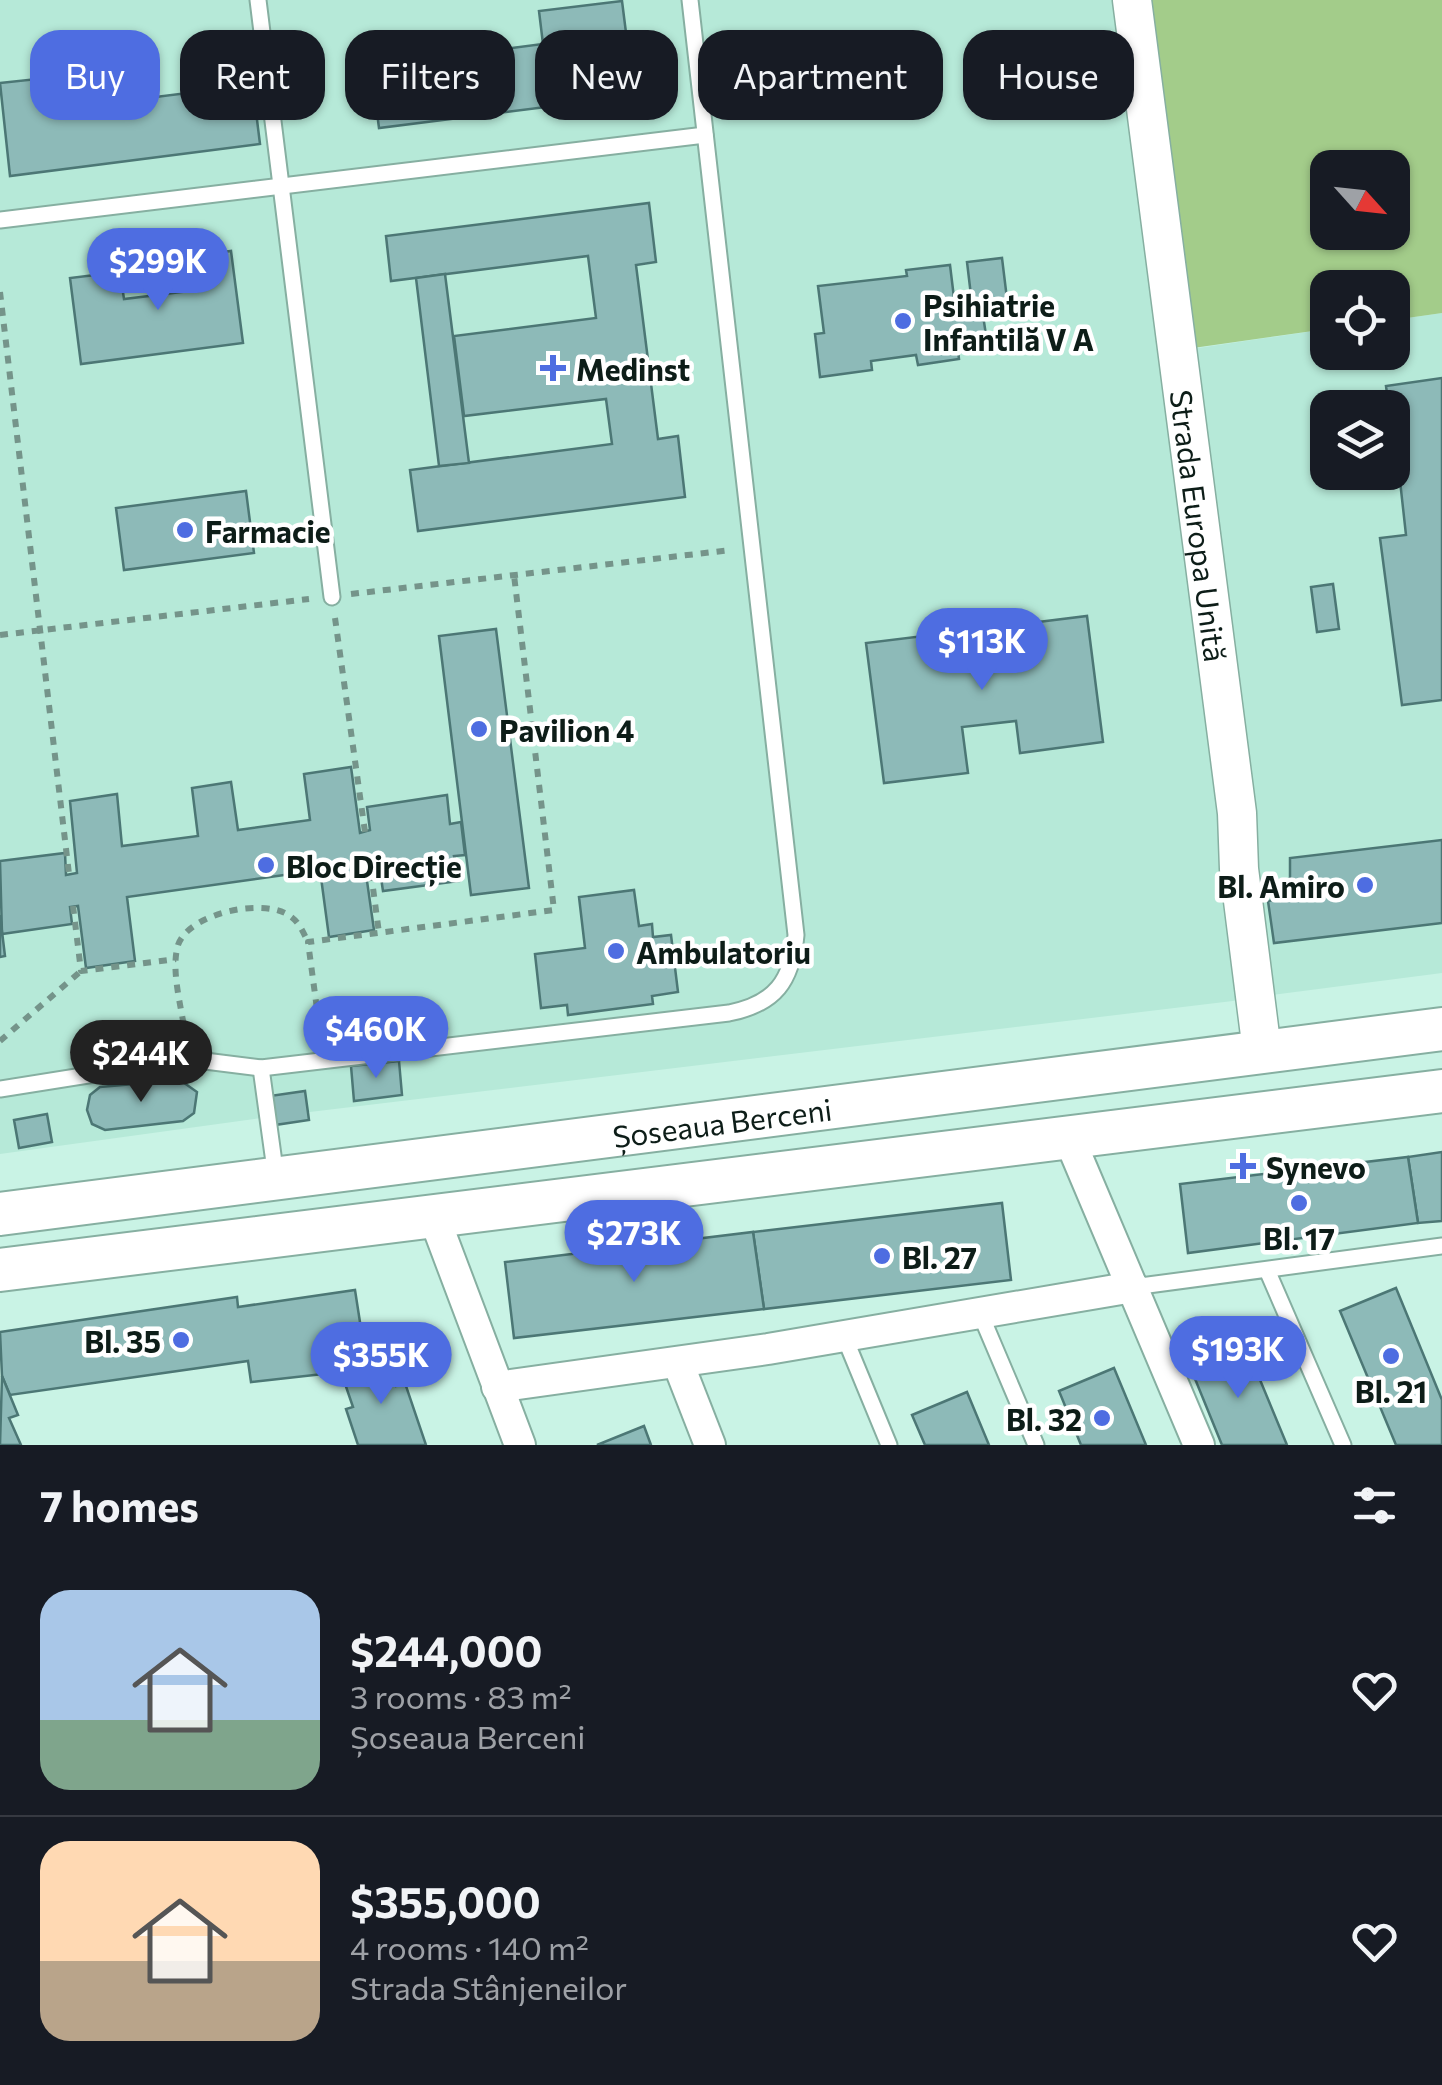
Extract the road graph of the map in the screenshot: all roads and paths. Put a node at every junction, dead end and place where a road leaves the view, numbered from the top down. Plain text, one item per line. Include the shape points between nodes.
1 (258, 0) edge
2 (690, 0) edge
3 (1132, 0) edge
4 (705, 135) junction
5 (281, 187) junction
6 (0, 220) edge
7 (0, 292) edge
8 (752, 548) junction
9 (514, 575) junction
10 (332, 596) junction
11 (40, 631) junction
12 (0, 636) edge
13 (365, 832) dead end
14 (370, 873) dead end
15 (69, 874) dead end
16 (73, 906) dead end
17 (378, 933) junction
18 (308, 942) junction
19 (176, 959) junction
20 (81, 971) junction
21 (1442, 1028) edge
22 (0, 1041) edge
23 (1262, 1051) junction
24 (189, 1059) junction
25 (324, 1060) junction
26 (261, 1068) junction
27 (0, 1089) edge
28 (1442, 1090) edge
29 (1069, 1138) junction
30 (276, 1177) junction
31 (0, 1214) edge
32 (434, 1216) junction
33 (283, 1235) junction
34 (1442, 1246) edge
35 (0, 1270) edge
36 (1268, 1270) junction
37 (1133, 1287) junction
38 (980, 1313) junction
39 (844, 1336) junction
40 (678, 1363) junction
41 (497, 1387) junction
42 (520, 1445) edge
43 (710, 1445) edge
44 (889, 1445) edge
45 (1036, 1445) edge
46 (1199, 1445) edge
47 (1343, 1445) edge

1 - 5 lane
2 - 4 lane
3 - 23 street, Strada Europa Unită
4 - 5 lane
4 - 8 lane
5 - 6 lane
5 - 10 lane
7 - 11 path
8 - 9 path
8 - 25 lane via 796,935 787,979 776,993 730,1014
9 - 10 path
9 - 17 path via 554,910
10 - 11 path
10 - 13 path
11 - 12 path
11 - 15 path
14 - 17 path
16 - 20 path
17 - 18 path
18 - 19 path via 278,910 225,913 192,924
18 - 25 path
19 - 20 path
19 - 24 path
20 - 22 path
21 - 23 main road, Șoseaua Berceni
23 - 30 main road, Șoseaua Berceni
24 - 26 lane
24 - 27 lane
25 - 26 lane
26 - 30 lane
28 - 29 main road, Șoseaua Berceni
29 - 32 main road, Șoseaua Berceni
29 - 37 street
30 - 31 main road, Șoseaua Berceni
30 - 33 main road
32 - 33 main road, Șoseaua Berceni
32 - 41 street
33 - 35 main road, Șoseaua Berceni
34 - 36 lane
36 - 37 lane
36 - 47 lane
37 - 38 street
37 - 46 street
38 - 39 street
38 - 45 lane
39 - 40 street
39 - 44 lane
40 - 41 street
40 - 43 street
41 - 42 street

